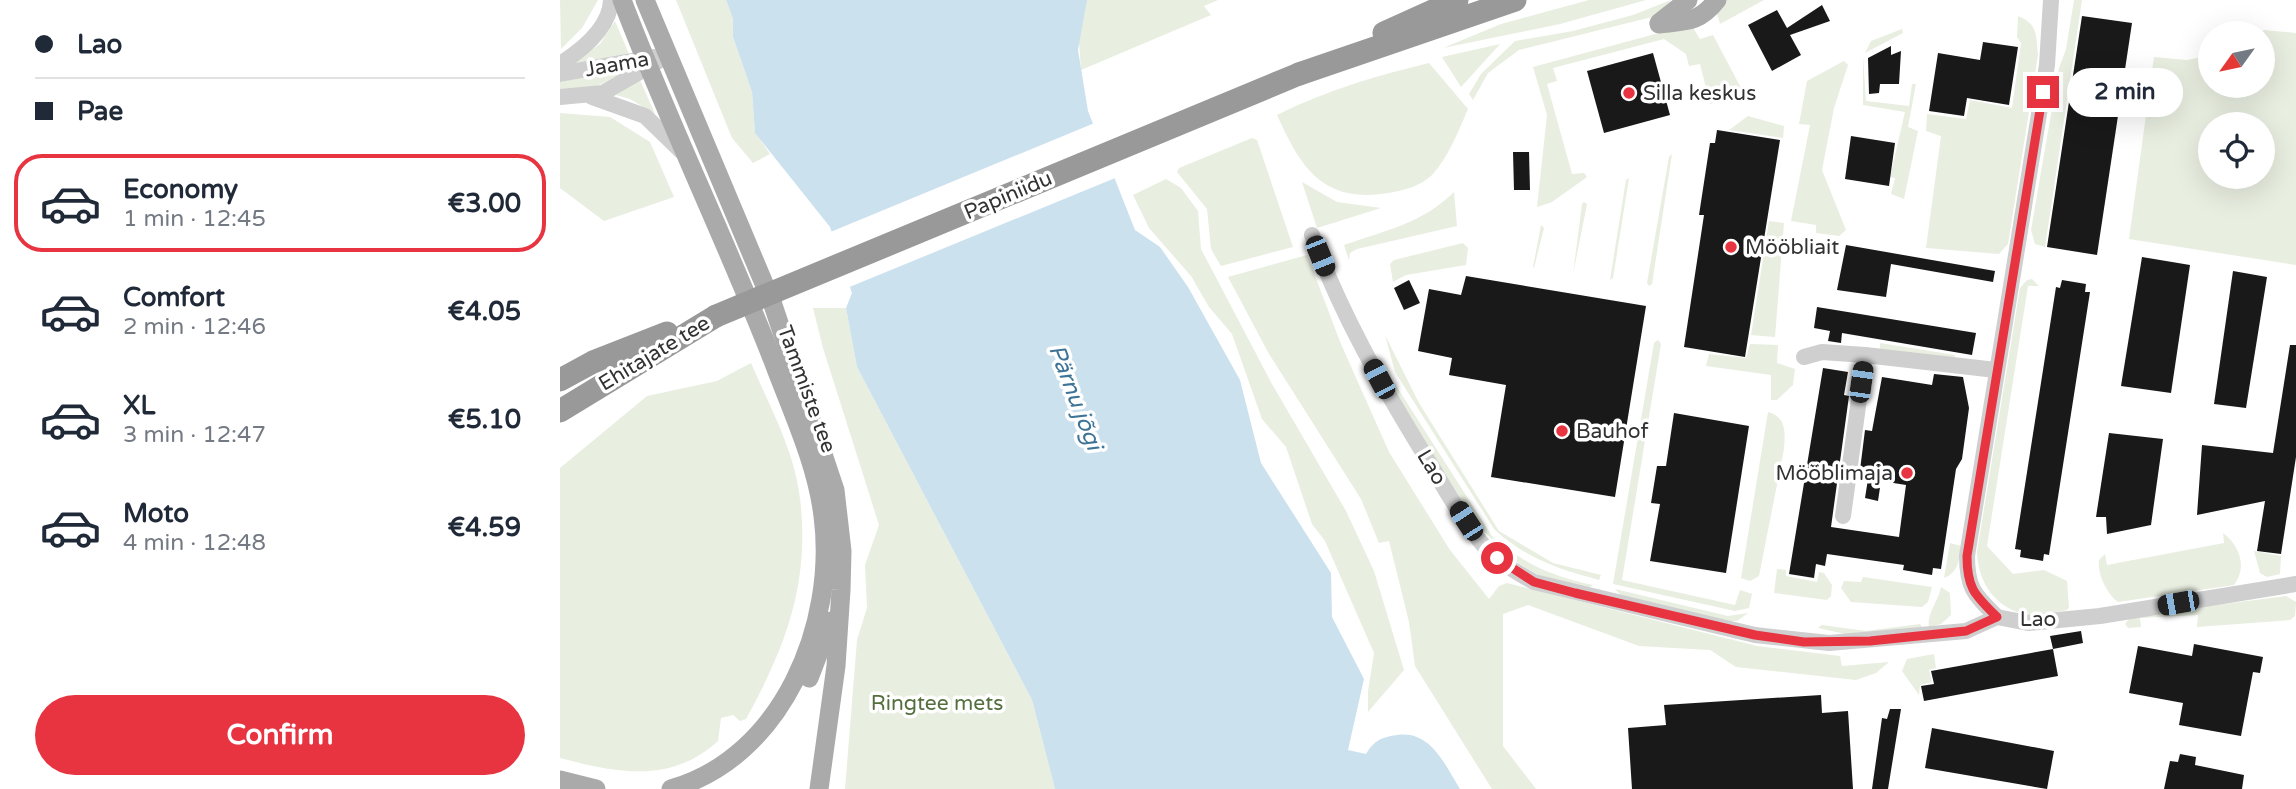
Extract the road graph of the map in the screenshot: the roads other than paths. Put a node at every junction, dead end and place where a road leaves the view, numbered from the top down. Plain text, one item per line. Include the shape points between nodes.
1 (611, 0) edge
2 (622, 0) edge
3 (645, 0) edge
4 (1457, 0) edge
5 (1717, 0) edge
6 (1515, 1) edge
7 (2051, 1) edge
8 (1681, 4) edge
9 (667, 56) junction
10 (646, 63) junction
11 (560, 64) edge
12 (560, 74) edge
13 (1299, 74) junction
14 (560, 97) edge
15 (586, 97) junction
16 (684, 154) junction
17 (1312, 235) dead end
18 (716, 316) junction
19 (1865, 355) junction
20 (1804, 357) dead end
21 (1996, 370) junction
22 (560, 380) edge
23 (560, 411) edge
24 (1843, 516) dead end
25 (2296, 584) edge
26 (841, 590) junction
27 (1997, 617) junction
28 (560, 780) edge
29 (708, 786) edge
30 (596, 789) edge
31 (671, 789) edge
32 (819, 789) edge

1 - 11 street, Jaama via 595,36
2 - 10 main road, Tammiste tee
3 - 9 main road, Tammiste tee
4 - 13 highway, Papiniidu
5 - 8 main road via 1706,15 1659,24
6 - 13 highway, Papiniidu
7 - 21 street via 2047,65
9 - 10 street, Jaama
9 - 26 main road, Tammiste tee via 774,305 817,429 840,519
10 - 12 street, Jaama
10 - 15 street, Jaama via 615,87
10 - 16 main road, Tammiste tee
13 - 18 highway, Papiniidu, bridge
14 - 15 street, Jaama
15 - 16 street, Jaama via 645,116
16 - 29 main road, Tammiste tee via 747,294 788,400 816,479 826,551 816,620 792,686 757,737
17 - 27 street, Lao via 1328,278 1387,393 1479,541 1514,572 1575,593 1804,642 1966,631
18 - 22 highway, Ehitajate tee via 631,346
18 - 23 highway, Ehitajate tee
19 - 20 street via 1822,352
19 - 21 street
19 - 24 street
21 - 27 street via 1967,576 1972,592
25 - 27 street, Lao via 2088,617 2028,623
26 - 29 main road via 823,646 788,716 750,759
26 - 32 main road
28 - 30 main road
29 - 31 main road

